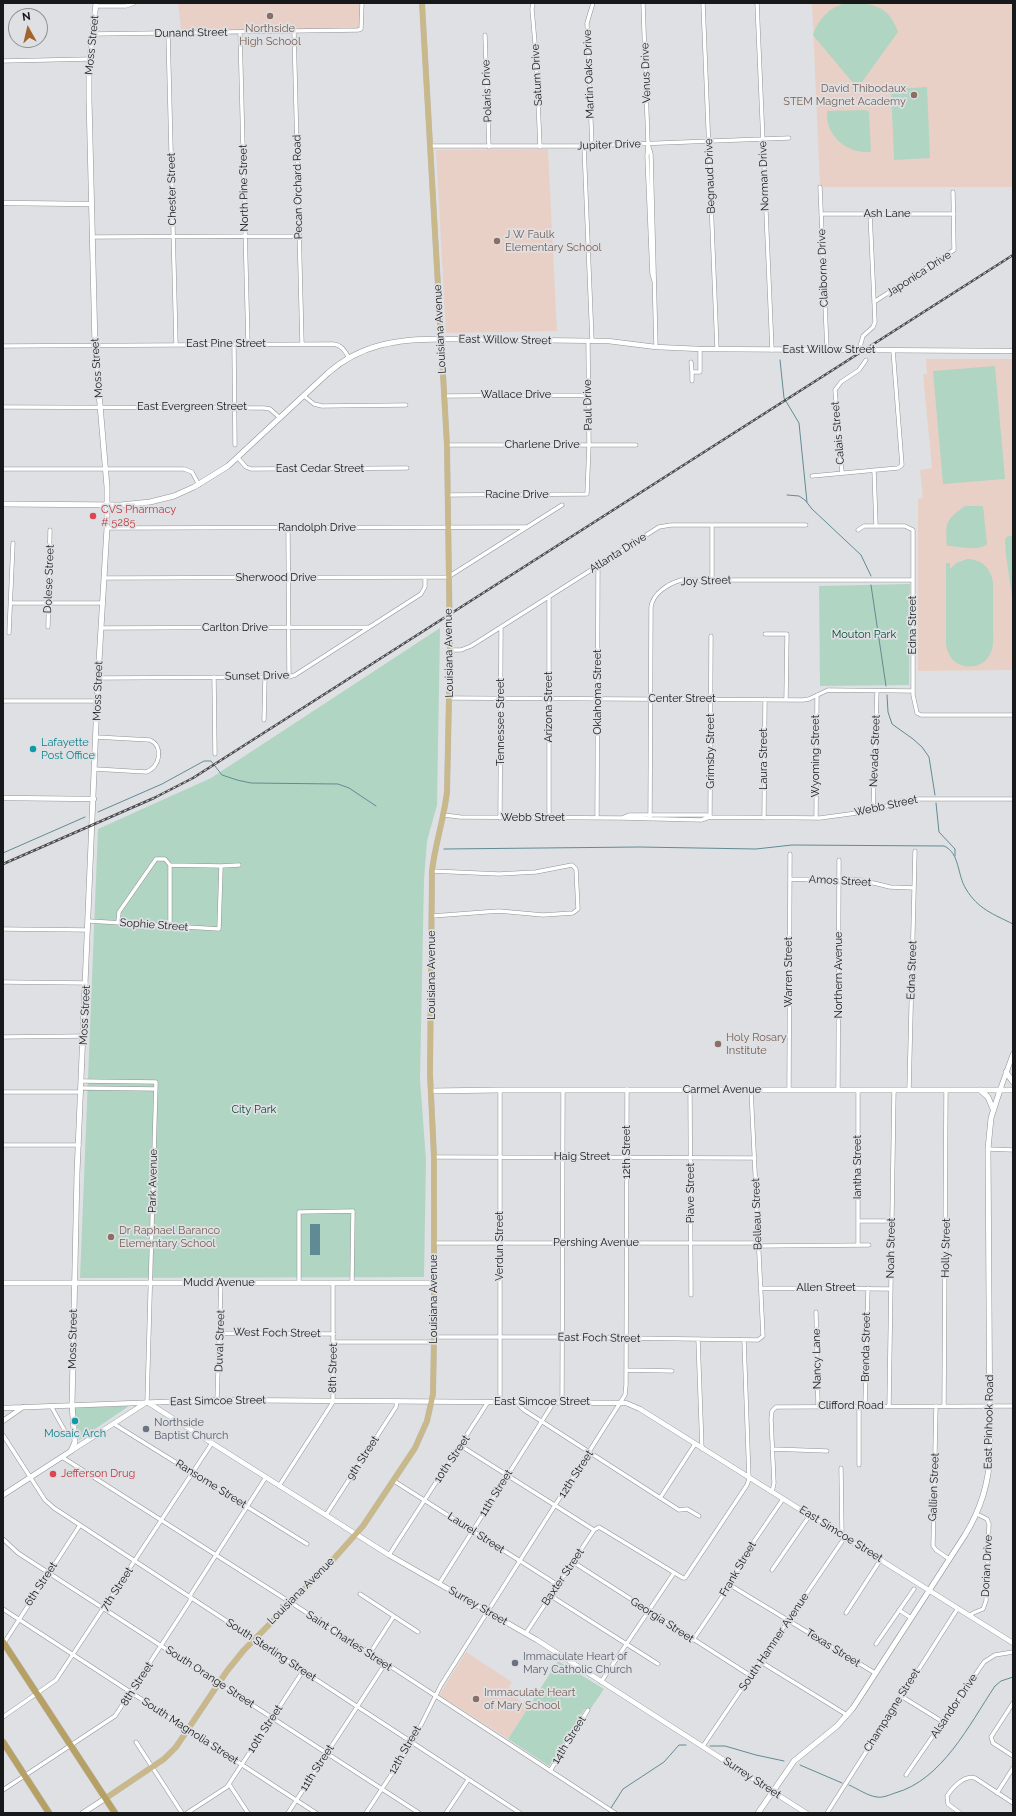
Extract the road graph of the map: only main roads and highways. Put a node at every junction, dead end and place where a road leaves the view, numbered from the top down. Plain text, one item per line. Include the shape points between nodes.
1 (422, 3) edge
2 (96, 4) edge
3 (441, 339) junction
4 (3, 504) edge
5 (107, 505) junction
6 (1006, 1072) road end
7 (1013, 1082) edge
8 (980, 1090) junction
9 (1000, 1090) junction
10 (1013, 1090) edge
11 (431, 1091) junction
12 (994, 1110) junction
13 (3, 1282) edge
14 (74, 1283) junction
15 (434, 1283) junction
16 (3, 1495) edge
17 (3, 1643) edge
18 (3, 1742) edge
19 (106, 1798) junction
20 (49, 1813) edge
21 (83, 1813) edge
22 (115, 1813) edge
23 (758, 1813) edge

1 - 3 main road, Louisiana Avenue
2 - 5 main road, Moss Street via 90,59 91,204 95,346
3 - 5 main road, East Willow Street via 398,341 365,350 333,369 238,458 199,485 155,501
3 - 11 main road, Louisiana Avenue via 447,445 450,650 448,780 444,815 432,871
4 - 5 main road, East Willow Street
5 - 14 main road, Moss Street
6 - 7 main road
8 - 9 main road, Carmel Avenue
8 - 11 main road, Carmel Avenue
8 - 12 main road via 990,1100
9 - 10 main road, Carmel Avenue
9 - 12 main road, East Pinhook Road
11 - 15 main road, Louisiana Avenue
12 - 23 main road, East Pinhook Road via 988,1149 990,1314 989,1467 986,1489 977,1514 862,1696 837,1726 794,1761
13 - 14 main road, Mudd Avenue
14 - 15 main road, Mudd Avenue
14 - 16 main road, Moss Street via 72,1405 75,1442 71,1451
15 - 19 main road, Louisiana Avenue via 432,1402 421,1436 394,1481 356,1534 254,1639 218,1683 176,1747 152,1767
17 - 19 highway
18 - 20 highway
19 - 21 main road, Louisiana Avenue
19 - 22 highway

